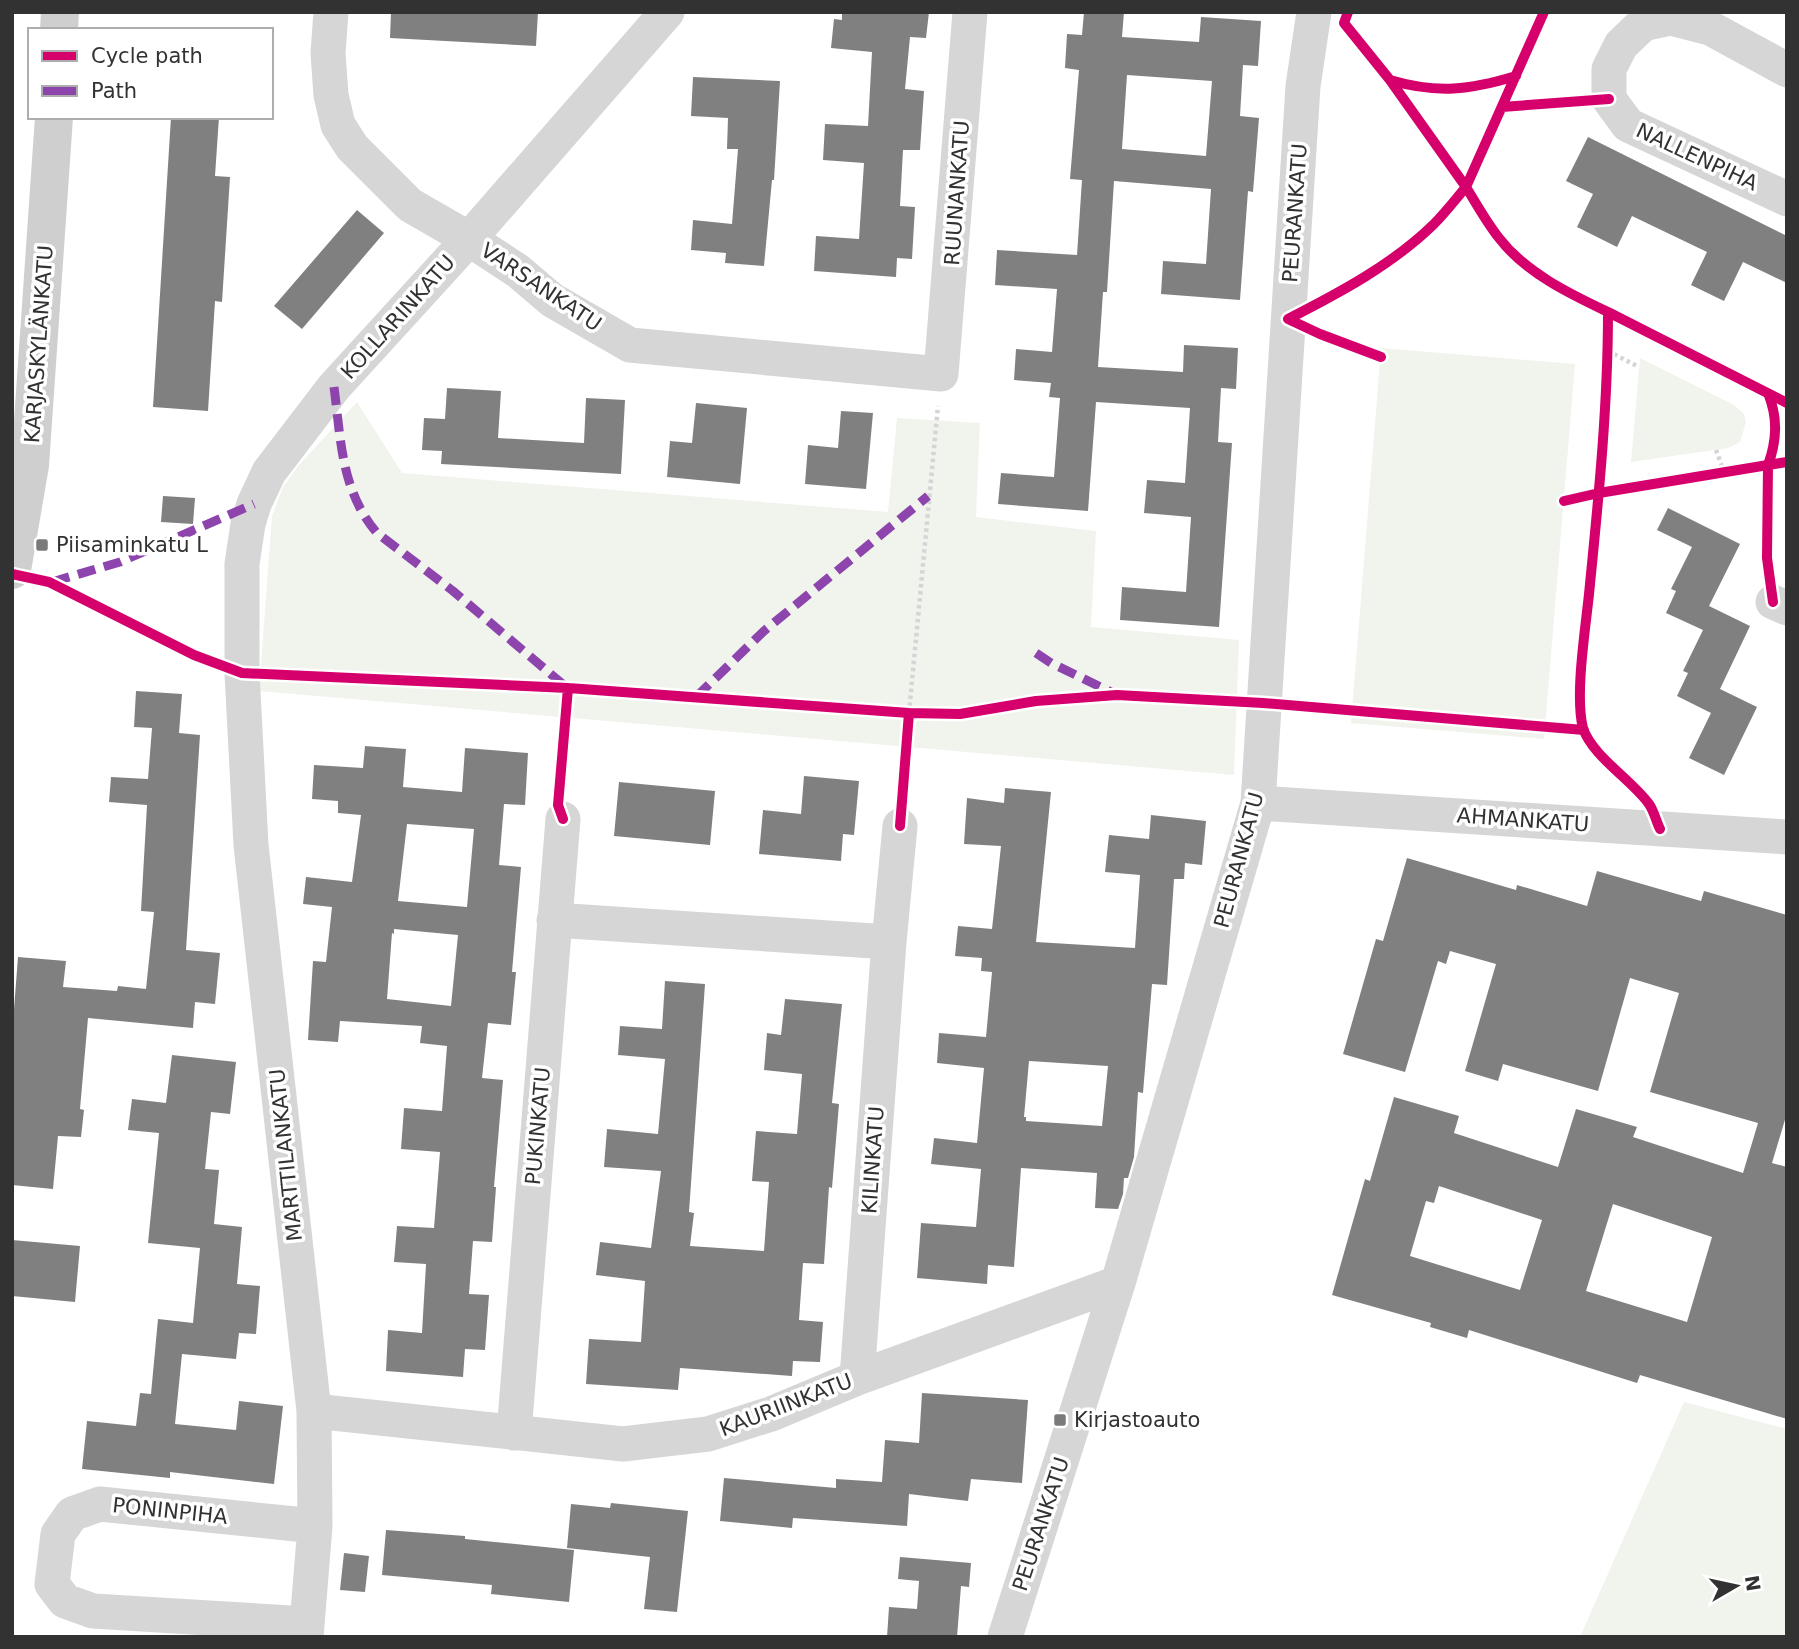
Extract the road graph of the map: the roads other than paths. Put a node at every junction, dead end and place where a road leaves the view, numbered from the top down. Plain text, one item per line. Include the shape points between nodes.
1 (331, 12) edge
2 (667, 12) edge
3 (970, 12) edge
4 (1314, 12) edge
5 (1787, 70) edge
6 (54, 119) edge
7 (1787, 199) edge
8 (469, 239) junction
9 (941, 374) joint
10 (12, 570) edge
11 (242, 673) joint
12 (1258, 803) junction
13 (562, 819) dead end
14 (900, 826) dead end
15 (1787, 837) edge
16 (554, 920) junction
17 (889, 942) junction
18 (1118, 1283) junction
19 (857, 1378) junction
20 (314, 1411) junction
21 (514, 1433) junction
22 (315, 1526) junction
23 (307, 1631) edge
24 (1005, 1637) edge

1 - 8 street, VARSANKATU via 330,85 344,136 410,205
2 - 8 street, KOLLARINKATU
3 - 9 street, RUUNANKATU
4 - 12 street, PEURANKATU via 1303,86
5 - 7 street, NALLENPIHA via 1710,27 1671,18 1643,24 1621,45 1609,69 1609,99 1628,125
6 - 10 street, KARJASKYLÄNKATU via 30,465
8 - 9 street, VARSANKATU via 552,300 629,345
8 - 11 street, KOLLARINKATU via 334,387 261,487 244,542
11 - 20 street, MARTTILANKATU via 251,845
12 - 15 street, AHMANKATU
12 - 18 street, PEURANKATU
13 - 16 street, PUKINKATU
14 - 17 street, KILINKATU
16 - 17 street
16 - 21 street, PUKINKATU
17 - 19 street, KILINKATU
18 - 19 street, KAURIINKATU
18 - 24 street, PEURANKATU
19 - 21 street, KAURIINKATU via 771,1414 684,1438 623,1444
20 - 21 street, KAURIINKATU
20 - 22 street, MARTTILANKATU
22 - 23 street, MARTTILANKATU
22 - 23 street, PONINPIHA via 100,1504 72,1514 58,1534 52,1584 65,1601 93,1611

